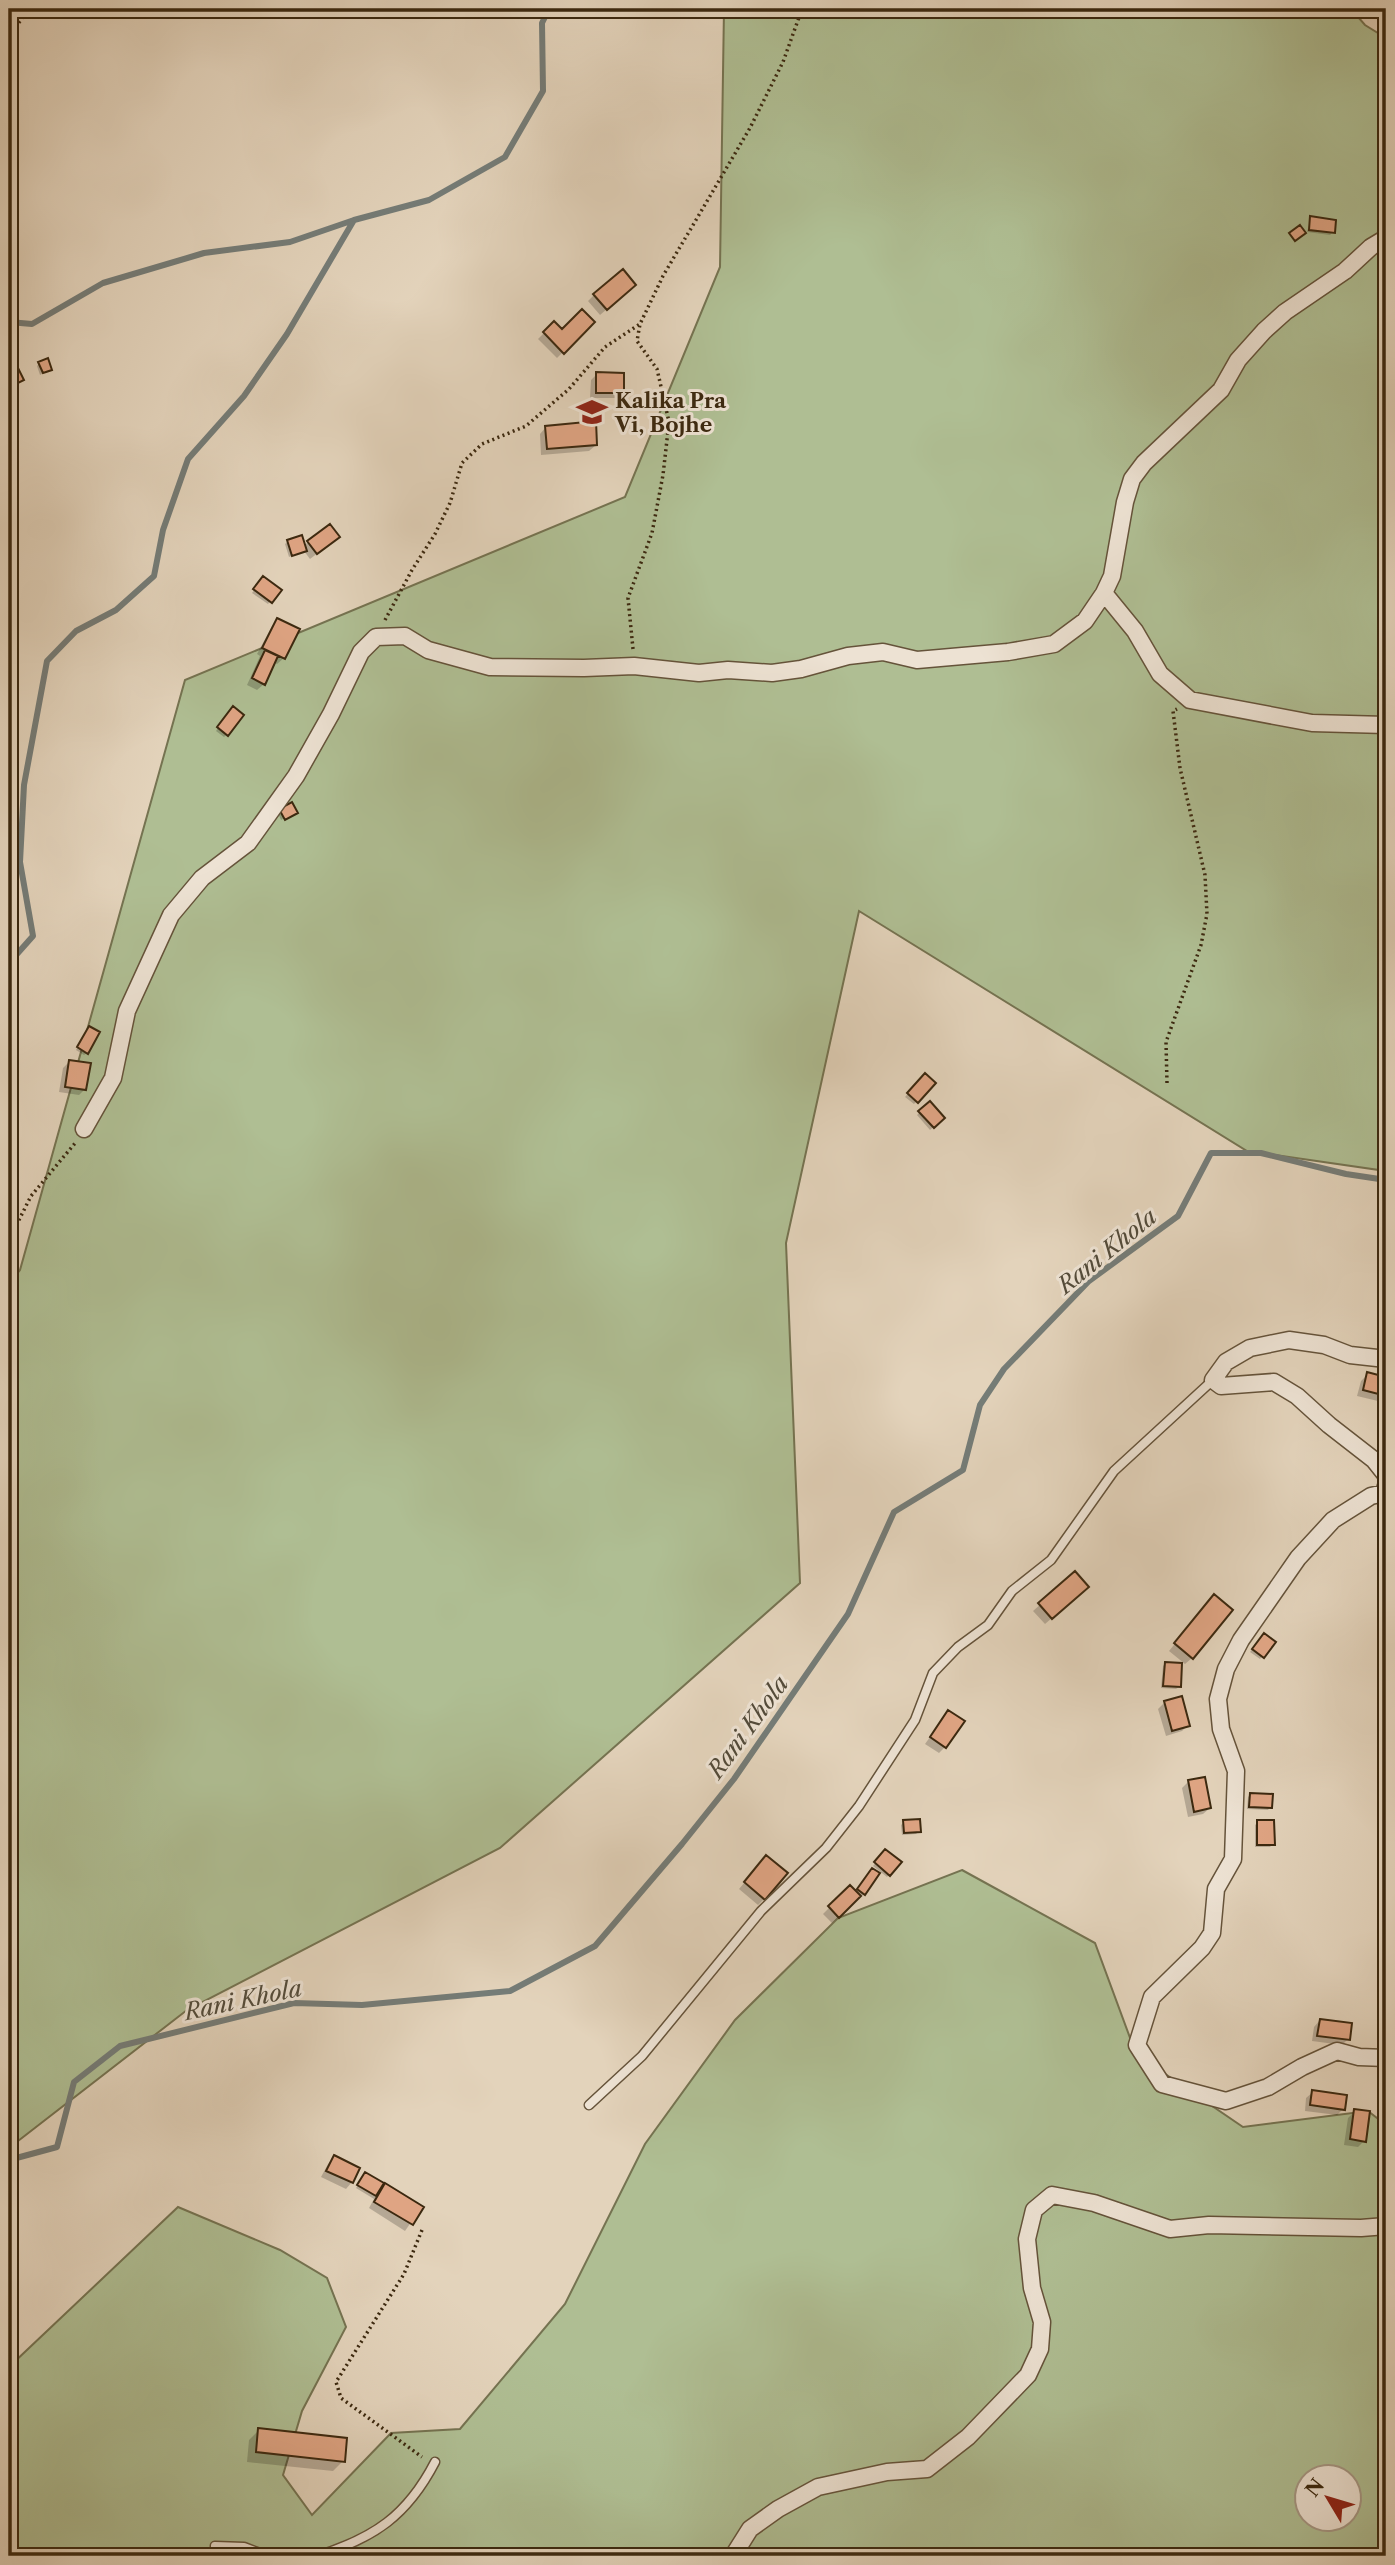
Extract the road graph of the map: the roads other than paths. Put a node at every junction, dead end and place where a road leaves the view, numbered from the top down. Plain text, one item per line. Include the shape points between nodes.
1 (1386, 238) edge
2 (1104, 593) junction
3 (1386, 725) edge
4 (84, 1129) road end
5 (1386, 1359) edge
6 (1213, 1380) junction
7 (1386, 1475) edge
8 (1386, 1486) edge
9 (1386, 2058) edge
10 (589, 2105) dead end
11 (1386, 2226) edge
12 (435, 2462) road end
13 (216, 2556) edge
14 (268, 2556) edge
15 (317, 2556) edge
16 (733, 2556) edge

1 - 2 street via 1264,331 1238,360 1221,390 1144,463 1132,479 1112,576
2 - 3 street via 1135,631 1160,674 1191,700 1312,723
2 - 4 street via 1086,621 1054,644 918,660 883,652 772,673 699,673 634,666 490,667 428,650 405,636 376,637 361,652 296,776 248,843 202,878 171,915 127,1011 113,1078
5 - 6 street via 1289,1339 1250,1348 1226,1362
6 - 7 street via 1222,1386 1274,1382 1297,1396
6 - 10 lane via 1114,1471 1051,1560 1012,1591 988,1625 933,1673 915,1720 826,1848 761,1911 642,2056
8 - 9 street via 1384,1493 1333,1520 1298,1558 1226,1669 1218,1699 1221,1730 1236,1771 1233,1860 1216,1889 1212,1933 1152,1997 1137,2045 1162,2084 1226,2101 1268,2087 1337,2052
11 - 16 street via 1170,2229 1052,2194 1034,2210 1027,2239 1032,2288 1042,2322 1040,2349 1028,2375 968,2437 927,2469 887,2472 818,2487 750,2529
12 - 15 lane via 426,2480 383,2528
13 - 14 lane via 215,2546 244,2547

